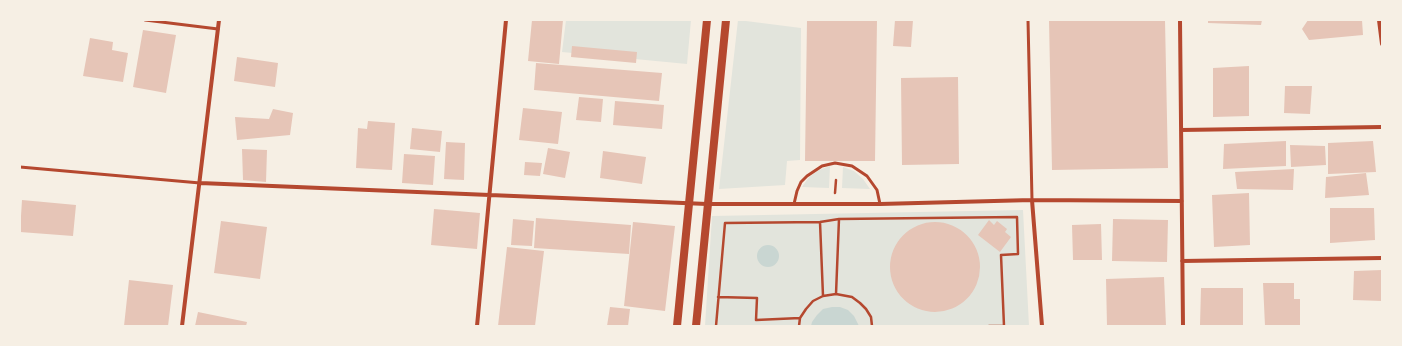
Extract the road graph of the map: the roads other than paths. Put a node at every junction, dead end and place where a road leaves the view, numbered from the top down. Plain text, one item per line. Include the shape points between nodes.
1 (145, 20) edge
2 (219, 20) edge
3 (506, 20) edge
4 (707, 20) edge
5 (726, 20) edge
6 (1028, 20) edge
7 (1180, 20) edge
8 (1379, 20) edge
9 (218, 29) junction
10 (1382, 44) edge
11 (1382, 127) edge
12 (1181, 130) junction
13 (20, 167) edge
14 (200, 183) junction
15 (490, 195) junction
16 (1032, 200) junction
17 (1182, 201) junction
18 (689, 204) junction
19 (707, 204) junction
20 (794, 204) junction
21 (880, 204) junction
22 (1382, 258) edge
23 (1182, 261) junction
24 (182, 326) edge
25 (477, 326) edge
26 (677, 326) edge
27 (696, 326) edge
28 (1042, 326) edge
29 (1183, 326) edge

1 - 9 lane
2 - 9 street
3 - 15 street
4 - 18 main road
5 - 19 main road
6 - 16 lane
7 - 12 street
8 - 10 street
9 - 14 street
11 - 12 street
12 - 17 street
13 - 14 lane
14 - 15 street
14 - 24 street
15 - 18 street
15 - 25 street
16 - 17 street
16 - 21 street
16 - 28 street
17 - 23 street
18 - 19 street
18 - 26 main road
19 - 20 street
19 - 27 main road
20 - 21 street
20 - 21 lane via 801,182 807,176 822,166 839,163 852,166 867,176 877,190
22 - 23 street
23 - 29 street

